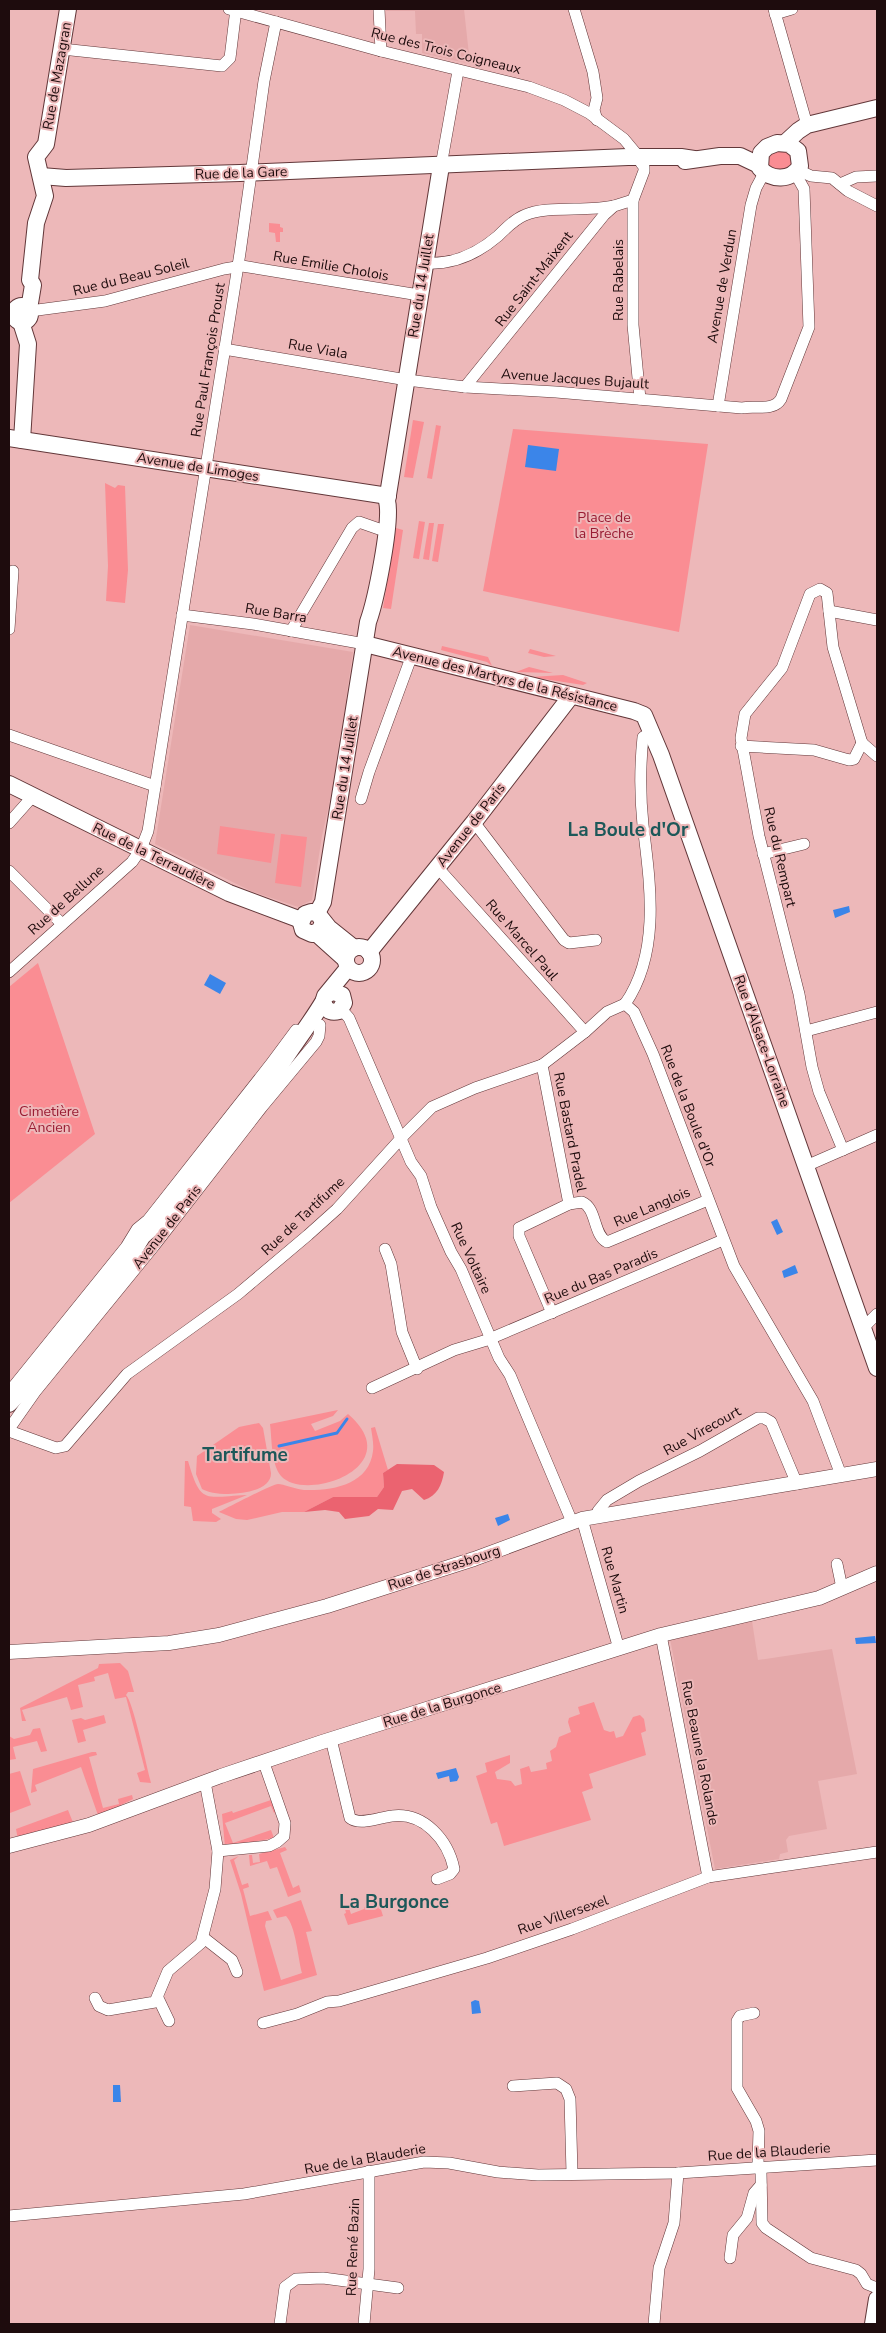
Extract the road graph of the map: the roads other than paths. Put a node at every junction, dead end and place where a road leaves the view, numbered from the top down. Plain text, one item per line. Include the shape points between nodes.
1 (68, 9) edge
2 (379, 9) edge
3 (574, 9) edge
4 (792, 9) edge
5 (234, 10) edge
6 (775, 12) edge
7 (276, 22) junction
8 (62, 49) junction
9 (381, 51) junction
10 (458, 71) junction
11 (877, 108) edge
12 (597, 120) junction
13 (815, 124) junction
14 (767, 147) junction
15 (792, 147) junction
16 (720, 156) junction
17 (640, 160) junction
18 (441, 166) junction
19 (761, 169) junction
20 (796, 171) junction
21 (251, 172) junction
22 (40, 176) junction
23 (877, 176) edge
24 (840, 184) junction
25 (633, 200) junction
26 (614, 206) junction
27 (877, 206) edge
28 (425, 263) junction
29 (238, 267) junction
30 (419, 295) junction
31 (20, 315) edge
32 (224, 349) junction
33 (407, 380) junction
34 (465, 386) junction
35 (640, 399) junction
36 (718, 406) junction
37 (16, 439) edge
38 (205, 468) junction
39 (387, 498) junction
40 (379, 529) junction
41 (13, 571) dead end
42 (829, 611) junction
43 (182, 615) junction
44 (877, 620) edge
45 (368, 622) junction
46 (9, 629) edge
47 (291, 631) junction
48 (365, 644) junction
49 (412, 655) junction
50 (571, 696) junction
51 (644, 715) joint
52 (652, 732) junction
53 (9, 735) edge
54 (862, 743) junction
55 (742, 746) junction
56 (877, 756) edge
57 (9, 784) edge
58 (155, 786) junction
59 (33, 796) junction
60 (361, 799) dead end
61 (9, 822) edge
62 (474, 822) junction
63 (804, 844) dead end
64 (141, 849) junction
65 (763, 854) junction
66 (438, 868) junction
67 (9, 871) edge
68 (319, 922) junction
69 (62, 924) junction
70 (596, 940) dead end
71 (356, 960) junction
72 (9, 972) edge
73 (332, 1002) junction
74 (626, 1004) junction
75 (877, 1012) edge
76 (320, 1025) junction
77 (806, 1031) junction
78 (585, 1032) junction
79 (542, 1065) junction
80 (270, 1073) junction
81 (225, 1130) junction
82 (877, 1135) edge
83 (402, 1138) junction
84 (843, 1150) junction
85 (806, 1166) junction
86 (708, 1200) junction
87 (569, 1204) junction
88 (722, 1240) junction
89 (385, 1249) dead end
90 (124, 1259) junction
91 (552, 1313) junction
92 (877, 1314) edge
93 (863, 1328) junction
94 (491, 1338) junction
95 (877, 1368) edge
96 (417, 1369) junction
97 (28, 1384) junction
98 (372, 1388) dead end
99 (9, 1392) edge
100 (9, 1404) edge
101 (9, 1413) edge
102 (9, 1430) edge
103 (877, 1469) edge
104 (841, 1475) junction
105 (797, 1484) junction
106 (597, 1516) junction
107 (577, 1520) junction
108 (837, 1564) dead end
109 (877, 1573) edge
110 (842, 1588) junction
111 (661, 1635) junction
112 (619, 1649) junction
113 (9, 1652) edge
114 (331, 1739) junction
115 (264, 1763) junction
116 (204, 1782) junction
117 (9, 1846) edge
118 (218, 1851) junction
119 (877, 1852) edge
120 (708, 1877) junction
121 (436, 1879) dead end
122 (204, 1938) junction
123 (237, 1972) dead end
124 (95, 1998) dead end
125 (158, 1998) junction
126 (754, 2013) dead end
127 (169, 2021) dead end
128 (263, 2023) dead end
129 (513, 2086) dead end
130 (877, 2160) edge
131 (759, 2168) junction
132 (369, 2171) junction
133 (572, 2173) junction
134 (678, 2173) junction
135 (761, 2185) junction
136 (9, 2216) edge
137 (730, 2258) dead end
138 (368, 2284) junction
139 (398, 2288) dead end
140 (877, 2288) edge
141 (877, 2299) edge
142 (280, 2324) edge
143 (364, 2324) edge
144 (654, 2324) edge
145 (873, 2324) edge

1 - 8 main road, Rue de Mazagran
2 - 9 street
3 - 12 street via 593,72
4 - 6 street
5 - 7 street, Rue des Trois Coigneaux
5 - 8 street via 230,58 222,66
6 - 13 street
7 - 9 street, Rue des Trois Coigneaux
7 - 21 street, Rue Paul François Proust
8 - 22 main road, Rue de Mazagran via 46,144 49,151
9 - 10 street, Rue des Trois Coigneaux
10 - 12 street, Rue des Trois Coigneaux via 465,70 529,87 571,103
10 - 18 street, Rue du 14 Juillet
11 - 13 main road
12 - 17 street, Rue des Trois Coigneaux via 624,139
13 - 15 main road
14 - 15 main road
14 - 16 main road, Rue de la Gare
14 - 19 main road via 761,153
15 - 20 main road via 801,162
16 - 17 main road, Rue de la Gare via 681,163
16 - 19 main road, Rue de la Gare via 740,156
17 - 18 main road, Rue de la Gare via 496,161
17 - 25 street, Rue Rabelais via 644,171
18 - 21 main road, Rue de la Gare
18 - 28 main road, Rue du 14 Juillet
19 - 20 main road via 781,177
19 - 36 street, Avenue de Verdun via 751,205
20 - 24 street via 832,178
20 - 36 street, Avenue Jacques Bujault via 804,189 809,327 779,402 770,407
21 - 22 main road, Rue de la Gare
21 - 29 street, Rue Paul François Proust
22 - 31 main road, Rue de Mazagran via 34,205 36,223 30,280 33,285
23 - 24 street via 856,177
24 - 27 street
25 - 26 street, Rue Saint-Maixent
25 - 35 street, Rue Rabelais via 633,324
26 - 28 street via 526,214 471,255 439,264
26 - 34 street, Rue Saint-Maixent
28 - 30 main road, Rue du 14 Juillet
29 - 30 street, Rue Emilie Cholois
29 - 31 street, Rue du Beau Soleil via 105,301
29 - 32 street, Rue Paul François Proust
30 - 33 main road, Rue du 14 Juillet
31 - 37 main road, Rue de Mazagran via 28,344
32 - 33 street, Rue Viala
32 - 38 street, Rue Paul François Proust
33 - 34 street, Avenue Jacques Bujault
33 - 39 main road, Rue du 14 Juillet
34 - 35 street, Avenue Jacques Bujault
35 - 36 street, Avenue Jacques Bujault
37 - 38 main road, Avenue de Limoges
38 - 39 main road, Avenue de Limoges
38 - 43 street, Rue Paul François Proust
39 - 40 main road, Rue du 14 Juillet
39 - 45 main road, Rue du 14 Juillet via 388,522
40 - 45 main road, Rue du 14 Juillet via 366,608
40 - 47 street via 359,522 352,528
41 - 46 street
42 - 44 street
42 - 54 street via 833,646
42 - 55 street, Rue du Rempart via 827,593 820,589 810,594 782,668 745,714
43 - 47 street, Rue Barra
43 - 58 street, Rue Paul François Proust
45 - 48 main road, Rue du 14 Juillet
47 - 48 street, Rue Barra
48 - 49 main road, Avenue des Martyrs de la Résistance
48 - 68 main road, Rue du 14 Juillet
49 - 50 main road, Avenue des Martyrs de la Résistance
49 - 60 street
50 - 51 main road, Avenue des Martyrs de la Résistance
50 - 62 main road, Avenue de Paris
51 - 52 main road, Rue d'Alsace-Lorraine
52 - 74 street via 642,737 641,774 650,925 640,973
52 - 85 main road, Rue d'Alsace-Lorraine
53 - 58 street
54 - 55 street via 854,758 849,760 814,750
54 - 56 street
55 - 65 street, Rue du Rempart
57 - 59 main road, Rue de la Terraudière
58 - 64 street, Rue Paul François Proust via 148,831
59 - 61 street
59 - 64 main road, Rue de la Terraudière
62 - 66 main road, Avenue de Paris
62 - 70 street via 564,940 569,943
63 - 65 street
64 - 68 main road, Rue de la Terraudière via 228,893 301,920 308,913
64 - 69 street, Rue de Bellune via 132,862
65 - 77 street, Rue du Rempart
66 - 71 main road, Avenue de Paris
66 - 78 street, Rue Marcel Paul
67 - 69 street
68 - 71 main road
69 - 72 street, Rue de Bellune
71 - 73 main road, Avenue de Paris
73 - 76 main road, Avenue de Paris
73 - 80 main road, Avenue de Paris
73 - 83 street, Rue Voltaire via 349,1018
74 - 78 street, Rue de Tartifume via 607,1012
74 - 86 street, Rue de la Boule d'Or via 634,1012 653,1054
75 - 77 street
76 - 80 main road, Avenue de Paris via 293,1058
76 - 102 street, Avenue de Paris via 319,1036 310,1049 35,1392
77 - 84 street, Rue du Rempart via 819,1092
78 - 79 street, Rue de Tartifume
79 - 83 street, Rue de Tartifume via 441,1102
79 - 87 street, Rue Bastard Pradel
80 - 81 street, Avenue de Paris
80 - 81 main road, Avenue de Paris via 262,1090
81 - 90 main road, Avenue de Paris via 156,1224
81 - 90 street, Avenue de Paris via 137,1229
82 - 84 street
83 - 94 street, Rue Voltaire
83 - 102 street, Rue de Tartifume via 337,1209 308,1235 238,1294 127,1374 65,1446 56,1448
84 - 85 street
85 - 93 main road, Rue d'Alsace-Lorraine
86 - 87 street, Rue Langlois via 607,1242 587,1205 582,1202
86 - 88 street, Rue de la Boule d'Or
87 - 91 street via 523,1226 518,1232
88 - 91 street, Rue du Bas Paradis
88 - 104 street, Rue de la Boule d'Or via 753,1300 813,1401
89 - 96 street via 391,1264 402,1332
90 - 97 main road, Avenue de Paris
90 - 99 street, Avenue de Paris
91 - 94 street, Rue du Bas Paradis
92 - 93 street
93 - 95 main road, Rue d'Alsace-Lorraine
94 - 96 street, Rue du Bas Paradis via 454,1350
94 - 107 street, Rue Voltaire
96 - 98 street, Rue du Bas Paradis
97 - 100 main road, Avenue de Paris
97 - 101 main road, Avenue de Paris via 24,1395
103 - 104 street, Rue de Strasbourg
104 - 105 street, Rue de Strasbourg
105 - 106 street, Rue de Strasbourg
105 - 106 street, Rue Virecourt via 771,1422 758,1418 607,1500
106 - 107 street, Rue de Strasbourg
107 - 112 street, Rue Martin
107 - 113 street, Rue de Strasbourg via 474,1559 336,1604 219,1635 169,1643
108 - 110 street
109 - 110 street, Rue de la Burgonce
110 - 111 street, Rue de la Burgonce via 807,1602
111 - 112 street, Rue de la Burgonce
111 - 120 street, Rue Beaune la Rolande
112 - 114 street, Rue de la Burgonce
114 - 115 street, Rue de la Burgonce
114 - 121 street via 350,1818 357,1821 396,1815 414,1820 435,1832 446,1846 454,1869
115 - 116 street, Rue de la Burgonce
115 - 118 street via 285,1824 284,1836 269,1846
116 - 117 street, Rue de la Burgonce via 89,1825
116 - 118 street
118 - 122 street via 217,1879
119 - 120 street, Rue Villersexel
120 - 128 street, Rue Villersexel via 487,1958
122 - 123 street via 232,1960
122 - 125 street via 198,1948 168,1971
124 - 125 street via 99,2006 108,2010 149,2004
125 - 127 street
126 - 131 street via 740,2016 737,2021 736,2062 738,2093 758,2126
129 - 133 street via 557,2083 566,2090 570,2099
130 - 131 street, Rue de la Blauderie
131 - 134 street, Rue de la Blauderie
131 - 135 street
132 - 133 street, Rue de la Blauderie via 424,2162 524,2174
132 - 136 street, Rue de la Blauderie via 244,2194
132 - 138 street, Rue René Bazin
133 - 134 street, Rue de la Blauderie
134 - 144 street via 674,2223 659,2268
135 - 137 street via 754,2192 747,2218 734,2235
135 - 140 street via 762,2222 766,2228 811,2258 856,2270 867,2284
138 - 139 street
138 - 142 street via 323,2278 296,2279 285,2287
138 - 143 street, Rue René Bazin
141 - 145 main road

